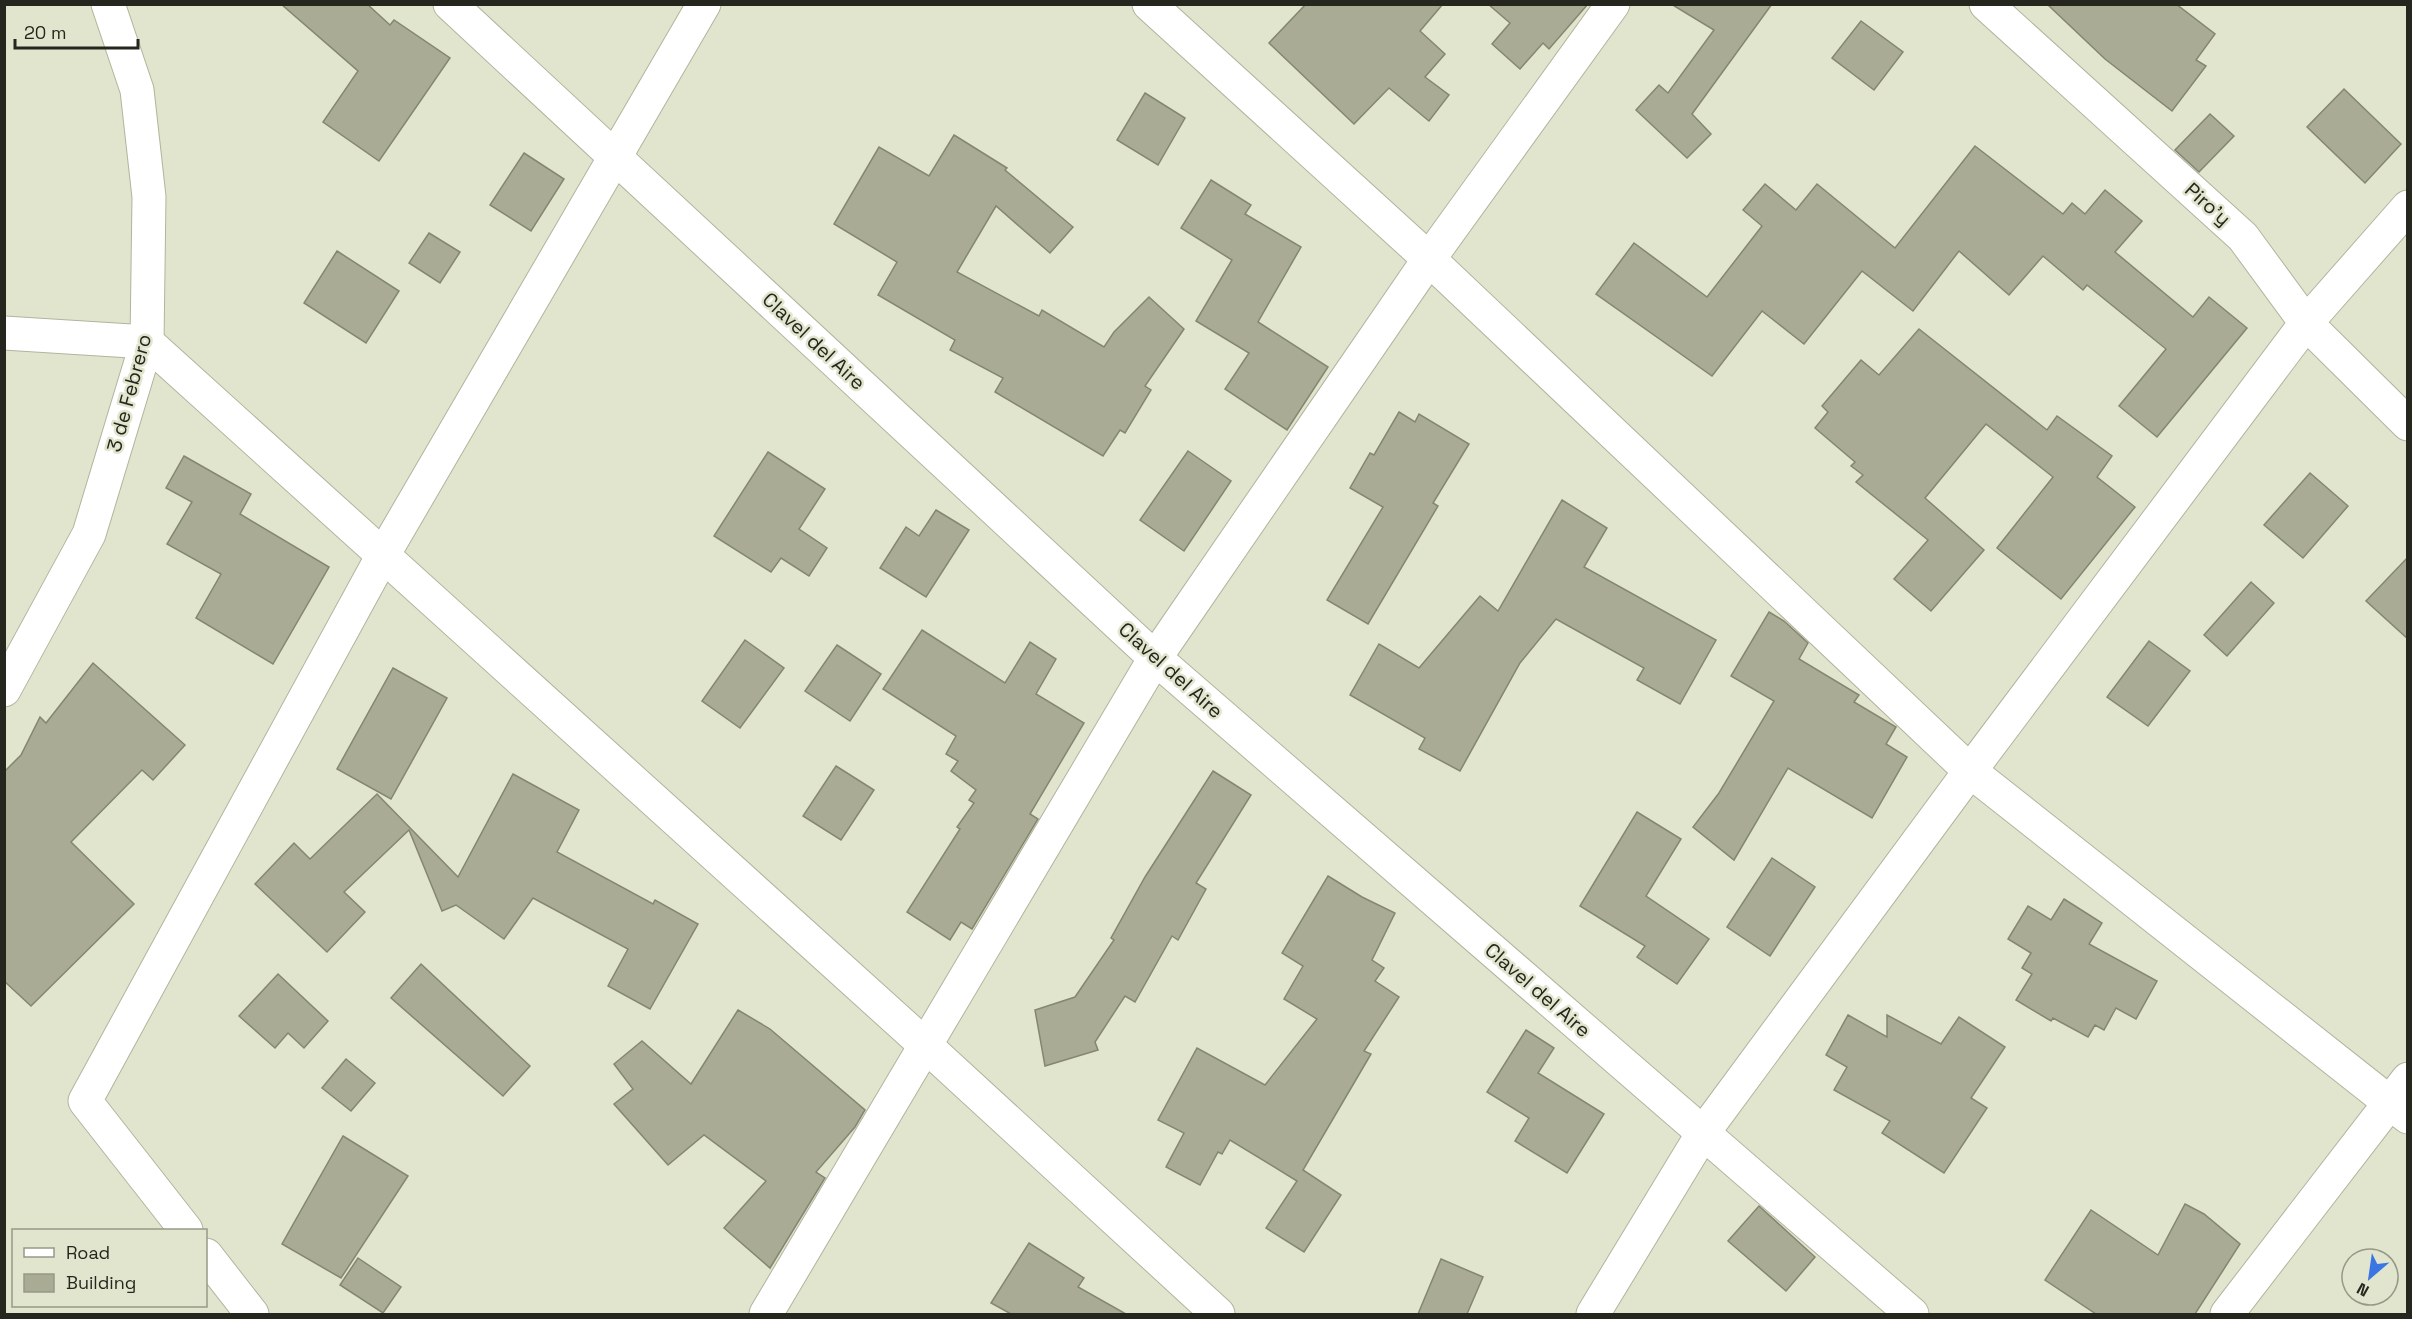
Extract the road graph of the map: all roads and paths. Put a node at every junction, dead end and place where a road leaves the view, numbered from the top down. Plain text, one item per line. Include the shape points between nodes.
1 (108, 4) edge
2 (450, 4) edge
3 (704, 4) edge
4 (1149, 4) edge
5 (1612, 4) edge
6 (1986, 4) edge
7 (615, 155) junction
8 (2408, 207) edge
9 (1429, 259) junction
10 (2306, 323) junction
11 (4, 333) edge
12 (147, 342) junction
13 (2408, 424) edge
14 (382, 557) junction
15 (1155, 658) junction
16 (4, 690) edge
17 (1970, 771) junction
18 (924, 1044) junction
19 (2401, 1100) edge
20 (1703, 1133) junction
21 (185, 1229) edge
22 (207, 1256) edge
23 (252, 1314) edge
24 (765, 1314) edge
25 (1218, 1314) edge
26 (1593, 1314) edge
27 (1912, 1314) edge
28 (2227, 1314) edge

1 - 12 street, 3 de Febrero via 137,90 147,173
2 - 7 street, Clavel del Aire
3 - 7 street
4 - 9 street
5 - 9 street
6 - 10 street, Piro'y via 2243,237
7 - 14 street
7 - 15 street, Clavel del Aire
8 - 10 street
9 - 15 street
9 - 17 street
10 - 13 street, Piro'y
10 - 17 street
11 - 12 street
12 - 14 street
12 - 16 street, 3 de Febrero via 89,534
14 - 18 street
14 - 21 street via 85,1101
15 - 18 street
15 - 20 street, Clavel del Aire
17 - 19 street
17 - 20 street
18 - 24 street
18 - 25 street
19 - 28 street
20 - 26 street
20 - 27 street, Clavel del Aire
22 - 23 street

